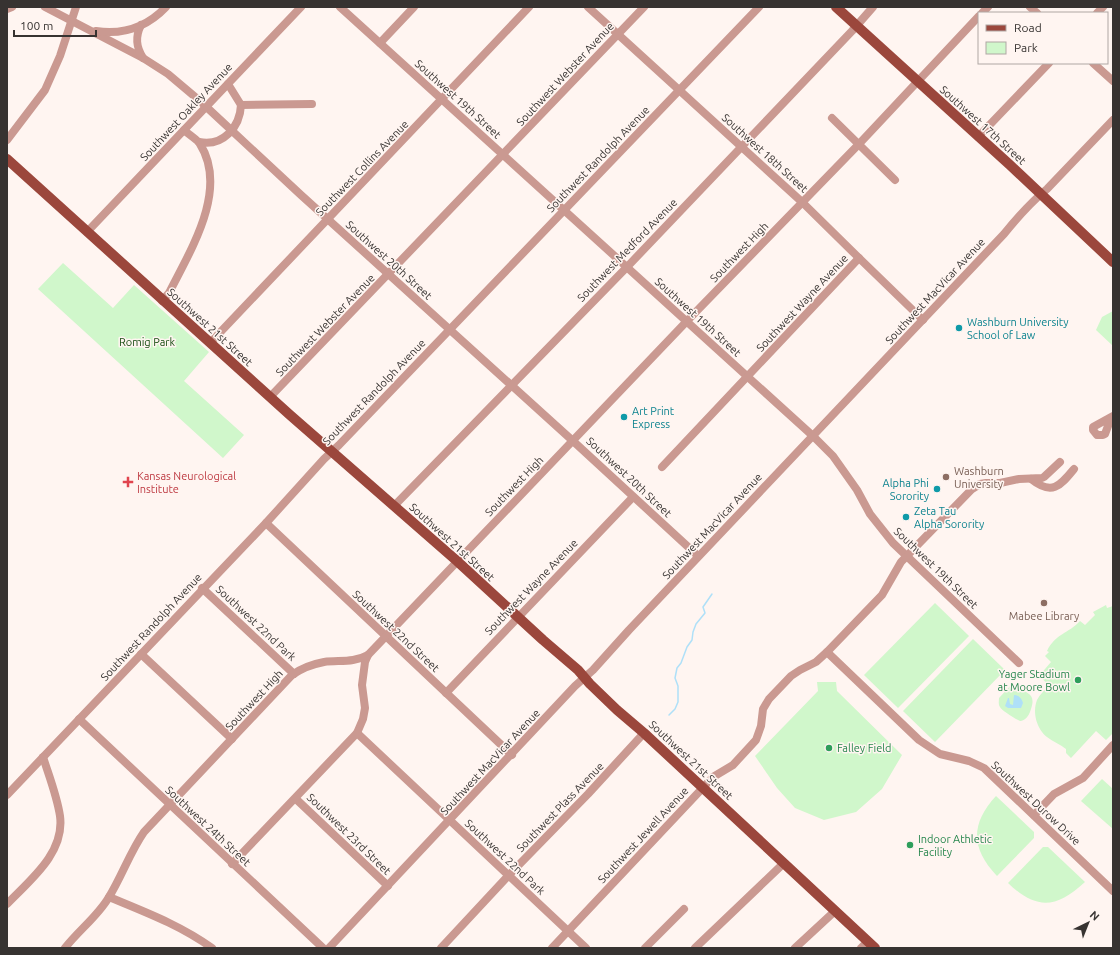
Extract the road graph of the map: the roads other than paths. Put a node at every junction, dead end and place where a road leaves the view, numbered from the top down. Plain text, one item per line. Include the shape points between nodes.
1 (12, 7) edge
2 (45, 7) edge
3 (76, 7) edge
4 (166, 7) edge
5 (302, 7) edge
6 (340, 7) edge
7 (414, 7) edge
8 (529, 7) edge
9 (588, 7) edge
10 (644, 7) edge
11 (759, 7) edge
12 (836, 7) edge
13 (873, 7) edge
14 (7, 9) edge
15 (978, 17) edge
16 (72, 20) junction
17 (141, 25) junction
18 (856, 25) junction
19 (89, 29) junction
20 (618, 34) junction
21 (380, 43) junction
22 (143, 58) junction
23 (1048, 64) edge
24 (1094, 64) edge
25 (917, 81) junction
26 (1113, 81) edge
27 (228, 84) junction
28 (680, 90) junction
29 (442, 99) junction
30 (312, 104) dead end
31 (240, 105) junction
32 (207, 107) junction
33 (832, 118) dead end
34 (1113, 120) edge
35 (184, 130) junction
36 (232, 130) junction
37 (978, 136) junction
38 (7, 140) edge
39 (199, 142) junction
40 (859, 144) junction
41 (741, 146) junction
42 (503, 155) junction
43 (7, 159) edge
44 (895, 180) dead end
45 (1041, 194) junction
46 (802, 202) junction
47 (564, 210) junction
48 (328, 219) junction
49 (87, 232) junction
50 (859, 258) junction
51 (1113, 262) edge
52 (626, 267) junction
53 (389, 274) junction
54 (162, 300) junction
55 (923, 320) junction
56 (687, 321) junction
57 (450, 330) junction
58 (210, 343) junction
59 (747, 376) junction
60 (512, 385) junction
61 (270, 398) junction
62 (813, 436) junction
63 (573, 440) junction
64 (332, 451) junction
65 (1060, 462) dead end
66 (662, 467) dead end
67 (1074, 468) dead end
68 (1031, 479) junction
69 (633, 497) junction
70 (394, 506) junction
71 (266, 523) junction
72 (698, 556) junction
73 (907, 556) junction
74 (457, 562) junction
75 (202, 588) junction
76 (518, 617) junction
77 (385, 636) junction
78 (827, 652) junction
79 (141, 654) junction
80 (368, 655) junction
81 (1019, 663) dead end
82 (294, 674) junction
83 (585, 677) junction
84 (446, 693) junction
85 (79, 719) junction
86 (357, 733) junction
87 (644, 733) junction
88 (232, 740) junction
89 (1113, 745) edge
90 (512, 755) junction
91 (43, 756) junction
92 (703, 788) junction
93 (7, 795) edge
94 (296, 798) junction
95 (169, 805) junction
96 (1034, 815) junction
97 (450, 820) junction
98 (784, 863) junction
99 (232, 864) junction
100 (508, 876) junction
101 (388, 886) junction
102 (1113, 891) edge
103 (109, 897) junction
104 (7, 904) edge
105 (684, 909) dead end
106 (835, 911) junction
107 (568, 931) junction
108 (868, 946) edge
109 (65, 948) edge
110 (212, 948) edge
111 (323, 948) edge
112 (329, 948) edge
113 (441, 948) edge
114 (552, 948) edge
115 (586, 948) edge
116 (645, 948) edge
117 (696, 948) edge
118 (795, 948) edge

1 - 14 street
2 - 16 street, Southwest 20th Street
3 - 16 street
4 - 17 street
5 - 27 street, Southwest Oakley Avenue
6 - 21 street, Southwest 19th Street
7 - 21 street
8 - 29 street, Southwest Collins Avenue
9 - 20 street, Southwest 18th Street
10 - 20 street, Southwest Webster Avenue
11 - 28 street, Southwest Randolph Avenue
12 - 18 main road, Southwest 17th Street
13 - 18 street, Southwest Medford Avenue
15 - 25 street, Southwest High
16 - 19 street, Southwest 20th Street
16 - 38 street via 45,90
17 - 19 street via 112,32
17 - 22 street via 137,44
18 - 25 main road, Southwest 17th Street
18 - 41 street, Southwest Medford Avenue
19 - 22 street, Southwest 20th Street
20 - 28 street, Southwest 18th Street
20 - 42 street, Southwest Webster Avenue
21 - 29 street, Southwest 19th Street
22 - 32 street, Southwest 20th Street via 168,74
23 - 37 street
24 - 26 street
25 - 37 main road, Southwest 17th Street
25 - 40 street, Southwest High
27 - 31 street
27 - 32 street, Southwest Oakley Avenue
28 - 41 street, Southwest 18th Street
28 - 47 street, Southwest Randolph Avenue
29 - 42 street, Southwest 19th Street
29 - 48 street, Southwest Collins Avenue
30 - 31 street
31 - 36 street via 239,118
32 - 35 street, Southwest Oakley Avenue
32 - 36 street, Southwest 20th Street
33 - 40 street
34 - 45 street, Southwest MacVicar Avenue
35 - 39 street
35 - 49 street, Southwest Oakley Avenue
36 - 39 street via 219,140
36 - 48 street, Southwest 20th Street
37 - 45 main road, Southwest 17th Street
39 - 54 street via 211,171 206,210 194,245 169,293
40 - 44 street
40 - 46 street, Southwest High
41 - 46 street, Southwest 18th Street
41 - 52 street, Southwest Medford Avenue
42 - 47 street, Southwest 19th Street
42 - 53 street, Southwest Webster Avenue
43 - 49 main road, Southwest 21st Street
45 - 51 main road, Southwest 17th Street
45 - 55 street, Southwest MacVicar Avenue
46 - 50 street, Southwest 18th Street
46 - 56 street, Southwest High
47 - 52 street, Southwest 19th Street
47 - 57 street, Southwest Randolph Avenue
48 - 53 street, Southwest 20th Street
48 - 58 street, Southwest Collins Avenue
49 - 54 main road, Southwest 21st Street
50 - 55 street, Southwest 18th Street
50 - 59 street, Southwest Wayne Avenue
52 - 56 street, Southwest 19th Street
52 - 60 street, Southwest Medford Avenue
53 - 57 street, Southwest 20th Street
53 - 61 street, Southwest Webster Avenue
54 - 58 main road, Southwest 21st Street
55 - 62 street, Southwest MacVicar Avenue
56 - 59 street, Southwest 19th Street
56 - 63 street, Southwest High
57 - 60 street, Southwest 20th Street
57 - 64 street, Southwest Randolph Avenue
58 - 61 main road, Southwest 21st Street
59 - 62 street, Southwest 19th Street
59 - 66 street, Southwest Wayne Avenue
60 - 63 street, Southwest 20th Street
60 - 70 street, Southwest Medford Avenue
61 - 64 main road, Southwest 21st Street
62 - 72 street, Southwest MacVicar Avenue
62 - 73 street, Southwest 19th Street via 833,456 882,530
63 - 69 street, Southwest 20th Street
63 - 74 street, Southwest High
64 - 70 main road, Southwest 21st Street
64 - 71 street, Southwest Randolph Avenue
65 - 68 street, Southwest Jewell Avenue via 1044,477
67 - 68 street via 1062,483 1054,488 1044,488
68 - 73 street, Southwest Jewell Avenue via 976,486
69 - 72 street, Southwest 20th Street
69 - 76 street, Southwest Wayne Avenue
70 - 74 main road, Southwest 21st Street
71 - 75 street, Southwest Randolph Avenue
71 - 77 street, Southwest 22nd Street
72 - 83 street, Southwest MacVicar Avenue
73 - 78 street, Southwest Jewell Avenue via 895,571 882,595
73 - 81 street, Southwest 19th Street
74 - 76 main road, Southwest 21st Street
74 - 77 street, Southwest High
75 - 79 street, Southwest Randolph Avenue
75 - 82 street, Southwest 22nd Park
76 - 83 main road, Southwest 21st Street
76 - 84 street, Southwest Wayne Avenue
77 - 80 street, Southwest High
77 - 84 street, Southwest 22nd Street
78 - 92 street, Southwest Jewell Avenue via 816,662 795,672 769,700 762,714 756,740 733,766 713,777
78 - 96 street, Southwest Durow Drive via 919,740 940,754 969,761 984,768
79 - 85 street, Southwest Randolph Avenue
79 - 88 street
80 - 82 street, Southwest High via 351,661 318,663
80 - 86 street via 362,685 365,708
82 - 88 street, Southwest High
83 - 87 main road, Southwest 21st Street
83 - 90 street, Southwest MacVicar Avenue
84 - 90 street, Southwest 22nd Street
85 - 91 street, Southwest Randolph Avenue
85 - 95 street, Southwest 24th Street
86 - 94 street
86 - 97 street, Southwest 22nd Park
87 - 92 main road, Southwest 21st Street
87 - 100 street, Southwest Plass Avenue
88 - 95 street, Southwest High
89 - 96 street via 1083,778 1054,794
90 - 97 street, Southwest MacVicar Avenue
91 - 93 street, Southwest Randolph Avenue
91 - 104 street via 58,804 59,834 47,861
92 - 98 main road, Southwest 21st Street
92 - 107 street, Southwest Jewell Avenue
94 - 99 street
94 - 101 street, Southwest 23rd Street
95 - 99 street, Southwest 24th Street
95 - 103 street, Southwest High via 136,843
96 - 102 street, Southwest Durow Drive
97 - 100 street, Southwest 22nd Park
97 - 101 street, Southwest MacVicar Avenue
98 - 106 main road, Southwest 21st Street
98 - 117 street
99 - 111 street, Southwest 24th Street
100 - 107 street, Southwest 22nd Park
100 - 113 street, Southwest Plass Avenue
101 - 112 street, Southwest MacVicar Avenue
103 - 109 street, Southwest High
103 - 110 street via 161,918
105 - 116 street
106 - 108 main road, Southwest 21st Street
106 - 118 street
107 - 114 street, Southwest Jewell Avenue
107 - 115 street, Southwest 22nd Park

